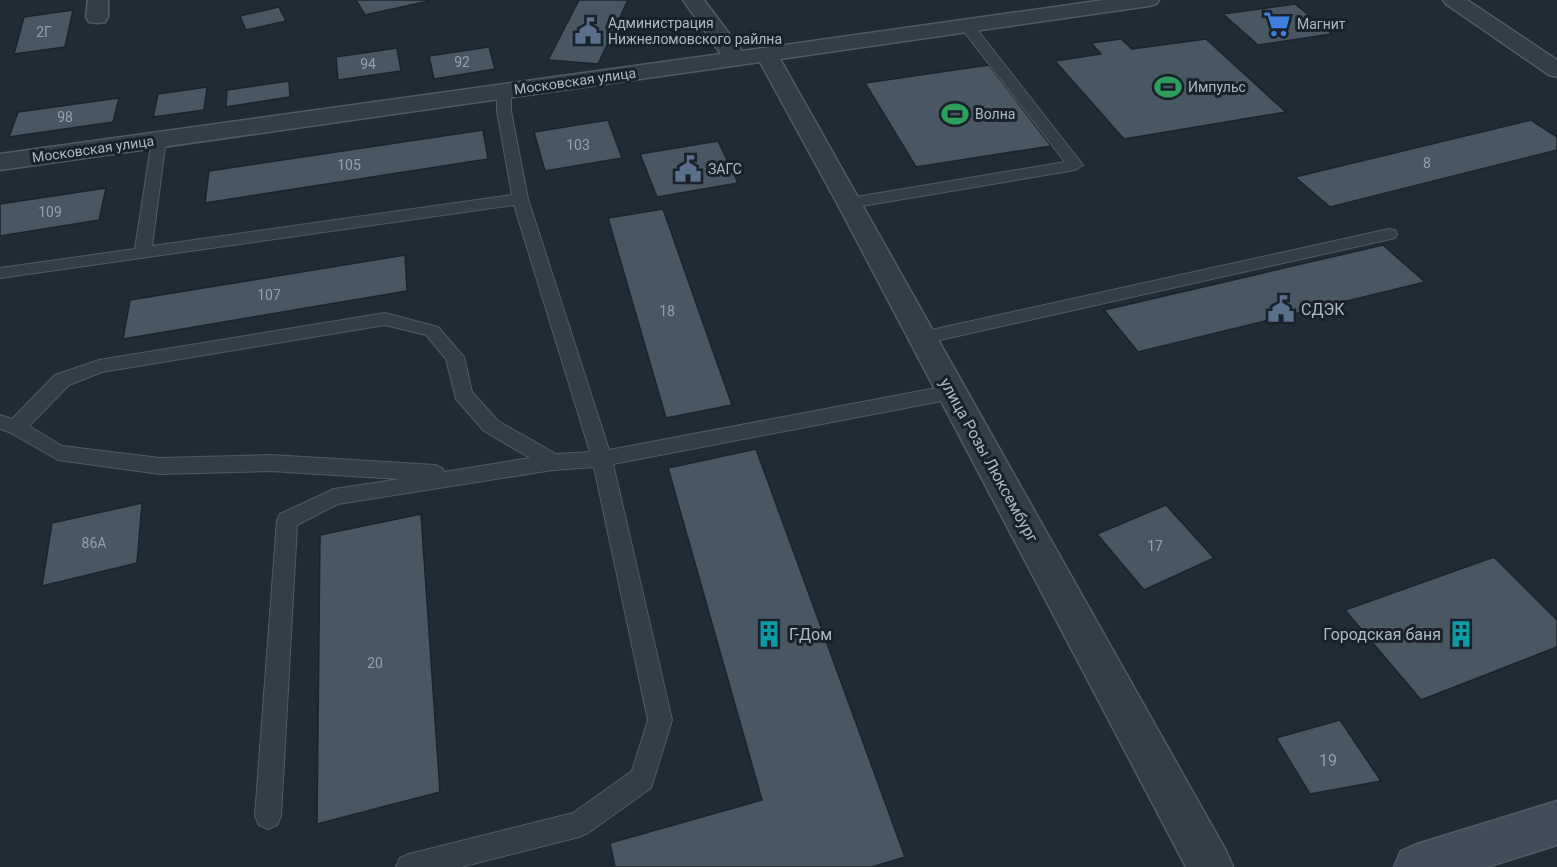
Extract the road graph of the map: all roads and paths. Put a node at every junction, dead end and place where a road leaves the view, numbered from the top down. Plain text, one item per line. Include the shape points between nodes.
1 (693, 0) edge
2 (1149, 0) edge
3 (1453, 0) edge
4 (967, 26) junction
5 (751, 55) junction
6 (1557, 70) edge
7 (504, 91) junction
8 (159, 139) junction
9 (0, 162) edge
10 (520, 199) junction
11 (850, 203) junction
12 (1389, 234) dead end
13 (143, 253) junction
14 (0, 273) edge
15 (922, 338) junction
16 (952, 392) junction
17 (8, 424) edge
18 (602, 459) junction
19 (553, 462) junction
20 (471, 475) junction
21 (268, 816) dead end
22 (1557, 823) edge
23 (409, 867) edge
24 (1210, 867) edge
25 (1417, 867) edge

1 - 5 street, улица Розы Люксембург
2 - 4 street, Московская улица
3 - 6 street
4 - 5 street, Московская улица
4 - 11 lane via 1076,165
5 - 7 street, Московская улица
5 - 11 street, улица Розы Люксембург
7 - 8 street, Московская улица
7 - 10 lane
8 - 9 street, Московская улица
8 - 13 lane
10 - 13 lane
10 - 18 lane
11 - 15 street, улица Розы Люксембург
12 - 15 lane
13 - 14 lane
15 - 16 street, улица Розы Люксембург
16 - 18 lane
16 - 24 street, улица Розы Люксембург
17 - 19 lane via 62,380 99,366 385,319 432,331 455,357 463,394 491,426
17 - 20 lane via 58,453 160,466 271,463
18 - 19 lane
18 - 23 lane via 660,720 642,779 579,824
19 - 20 lane
20 - 21 lane via 334,497 287,520
22 - 25 main road

